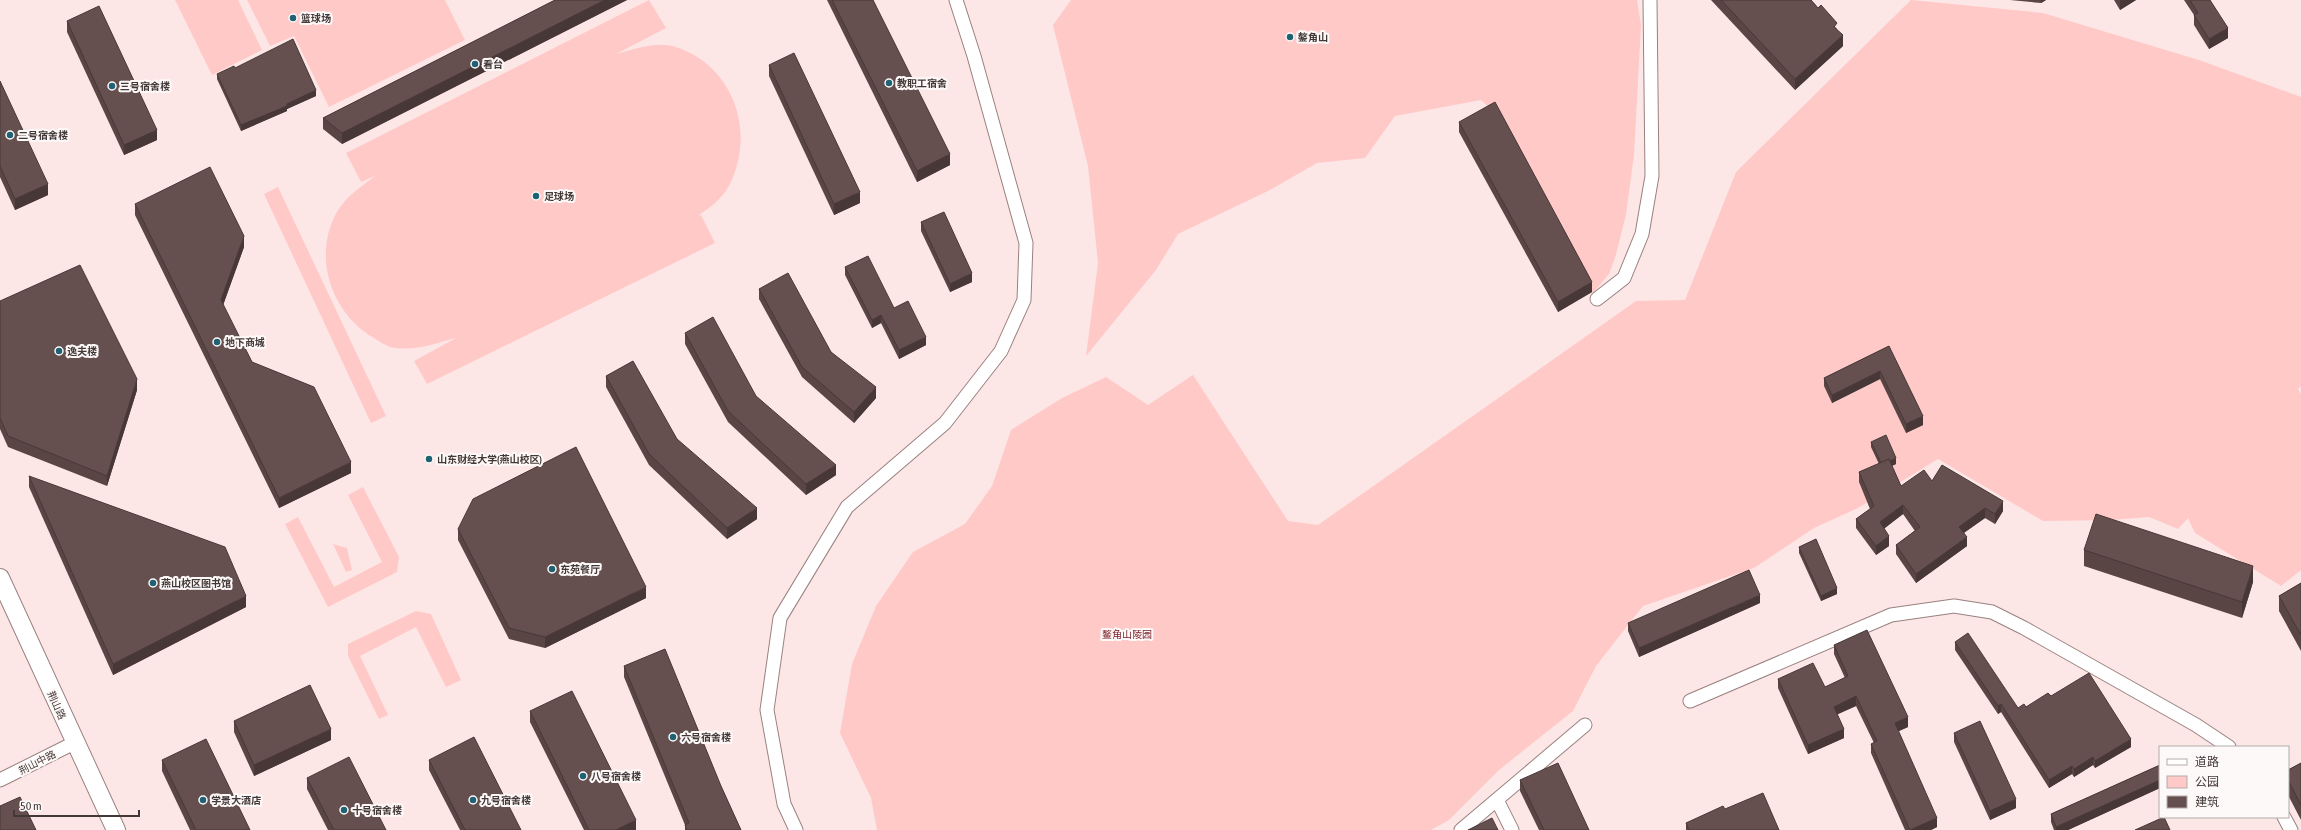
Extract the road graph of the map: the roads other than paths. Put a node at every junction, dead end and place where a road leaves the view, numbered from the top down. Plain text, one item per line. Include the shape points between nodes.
1 (956, 0) edge
2 (1650, 0) edge
3 (1597, 299) dead end
4 (0, 578) edge
5 (1690, 701) dead end
6 (1586, 725) dead end
7 (74, 743) junction
8 (2228, 746) edge
9 (0, 780) edge
10 (1497, 800) junction
11 (2285, 818) edge
12 (116, 830) edge
13 (796, 830) edge
14 (1461, 830) edge
15 (1512, 830) edge
16 (2291, 830) edge

1 - 13 street via 1026,243 1024,300 1002,351 945,423 847,507 780,618 766,710 784,804
2 - 3 street via 1652,176 1642,234 1624,278
4 - 7 main road, 荆山路
5 - 8 street via 1891,615 1954,606 1992,612 2024,628 2196,725
6 - 10 street
7 - 9 street, 荆山中路
7 - 12 main road, 荆山路
10 - 14 street
10 - 15 street
11 - 16 street

